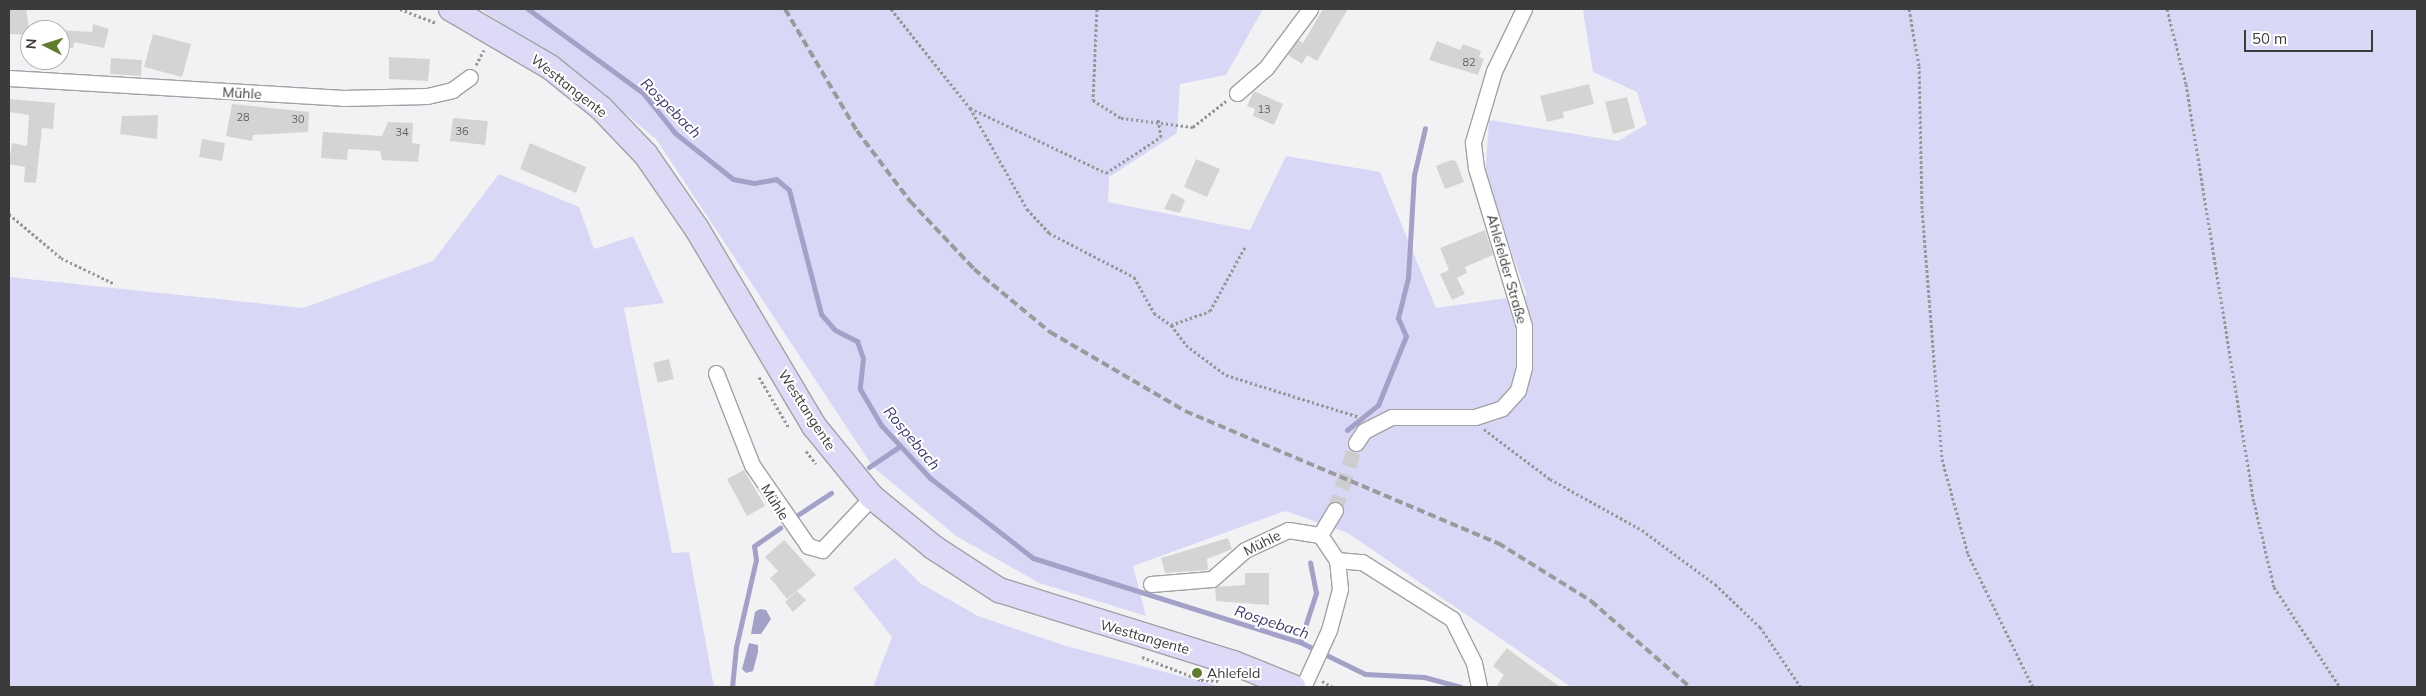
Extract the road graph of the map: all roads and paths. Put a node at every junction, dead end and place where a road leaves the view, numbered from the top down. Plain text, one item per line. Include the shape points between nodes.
1 (451, 9) edge
2 (891, 9) edge
3 (1097, 9) edge
4 (1310, 9) edge
5 (1524, 9) edge
6 (1909, 9) edge
7 (2167, 9) edge
8 (485, 48) dead end
9 (491, 51) dead end
10 (470, 77) dead end
11 (9, 78) edge
12 (1237, 93) joint
13 (970, 108) junction
14 (1158, 119) junction
15 (9, 214) edge
16 (1246, 244) dead end
17 (115, 284) dead end
18 (1171, 324) junction
19 (716, 373) dead end
20 (757, 373) dead end
21 (1475, 417) junction
22 (1376, 424) junction
23 (796, 436) dead end
24 (801, 443) dead end
25 (1356, 443) tunnel mouth
26 (823, 471) dead end
27 (872, 497) junction
28 (1335, 510) tunnel mouth
29 (1320, 535) junction
30 (1337, 560) junction
31 (1151, 584) dead end
32 (1133, 652) dead end
33 (1228, 681) dead end
34 (1293, 687) edge
35 (1303, 687) edge
36 (1479, 687) edge
37 (1801, 687) edge
38 (2033, 687) edge
39 (2340, 687) edge

1 - 27 main road, Westtangente via 550,67 601,108 646,155 696,229 814,426
2 - 13 path
3 - 14 path via 1094,100 1121,118
4 - 12 street via 1266,68
5 - 21 street, Ahlefelder Straße via 1494,71 1473,142 1476,168 1524,326 1524,367 1518,390 1502,408
6 - 38 path via 1919,66 1922,210 1942,459 1968,554
7 - 39 path via 2186,84 2254,502 2274,586
8 - 9 path
10 - 11 street, Mühle via 452,90 428,96 343,98
12 - 14 path via 1193,127
13 - 14 path via 1106,173 1161,137
13 - 18 path via 1027,209 1048,232 1134,277 1154,313
15 - 17 path via 61,258
16 - 18 path via 1210,311
18 - 22 path via 1186,344 1226,375
19 - 27 street, Mühle via 752,465 794,532 808,546 822,550
20 - 23 path
21 - 22 street, Ahlefelder Straße via 1392,417
21 - 37 path via 1489,435 1550,479 1642,530 1715,584 1760,627
22 - 25 street, Ahlefelder Straße
24 - 26 path
27 - 34 main road, Westtangente via 933,546 999,590 1234,663
28 - 29 street
29 - 30 street
29 - 31 street, Mühle via 1288,530 1244,550 1212,579
30 - 35 street via 1340,589 1329,630
30 - 36 street via 1362,562 1452,619 1474,663
32 - 33 path via 1202,680

